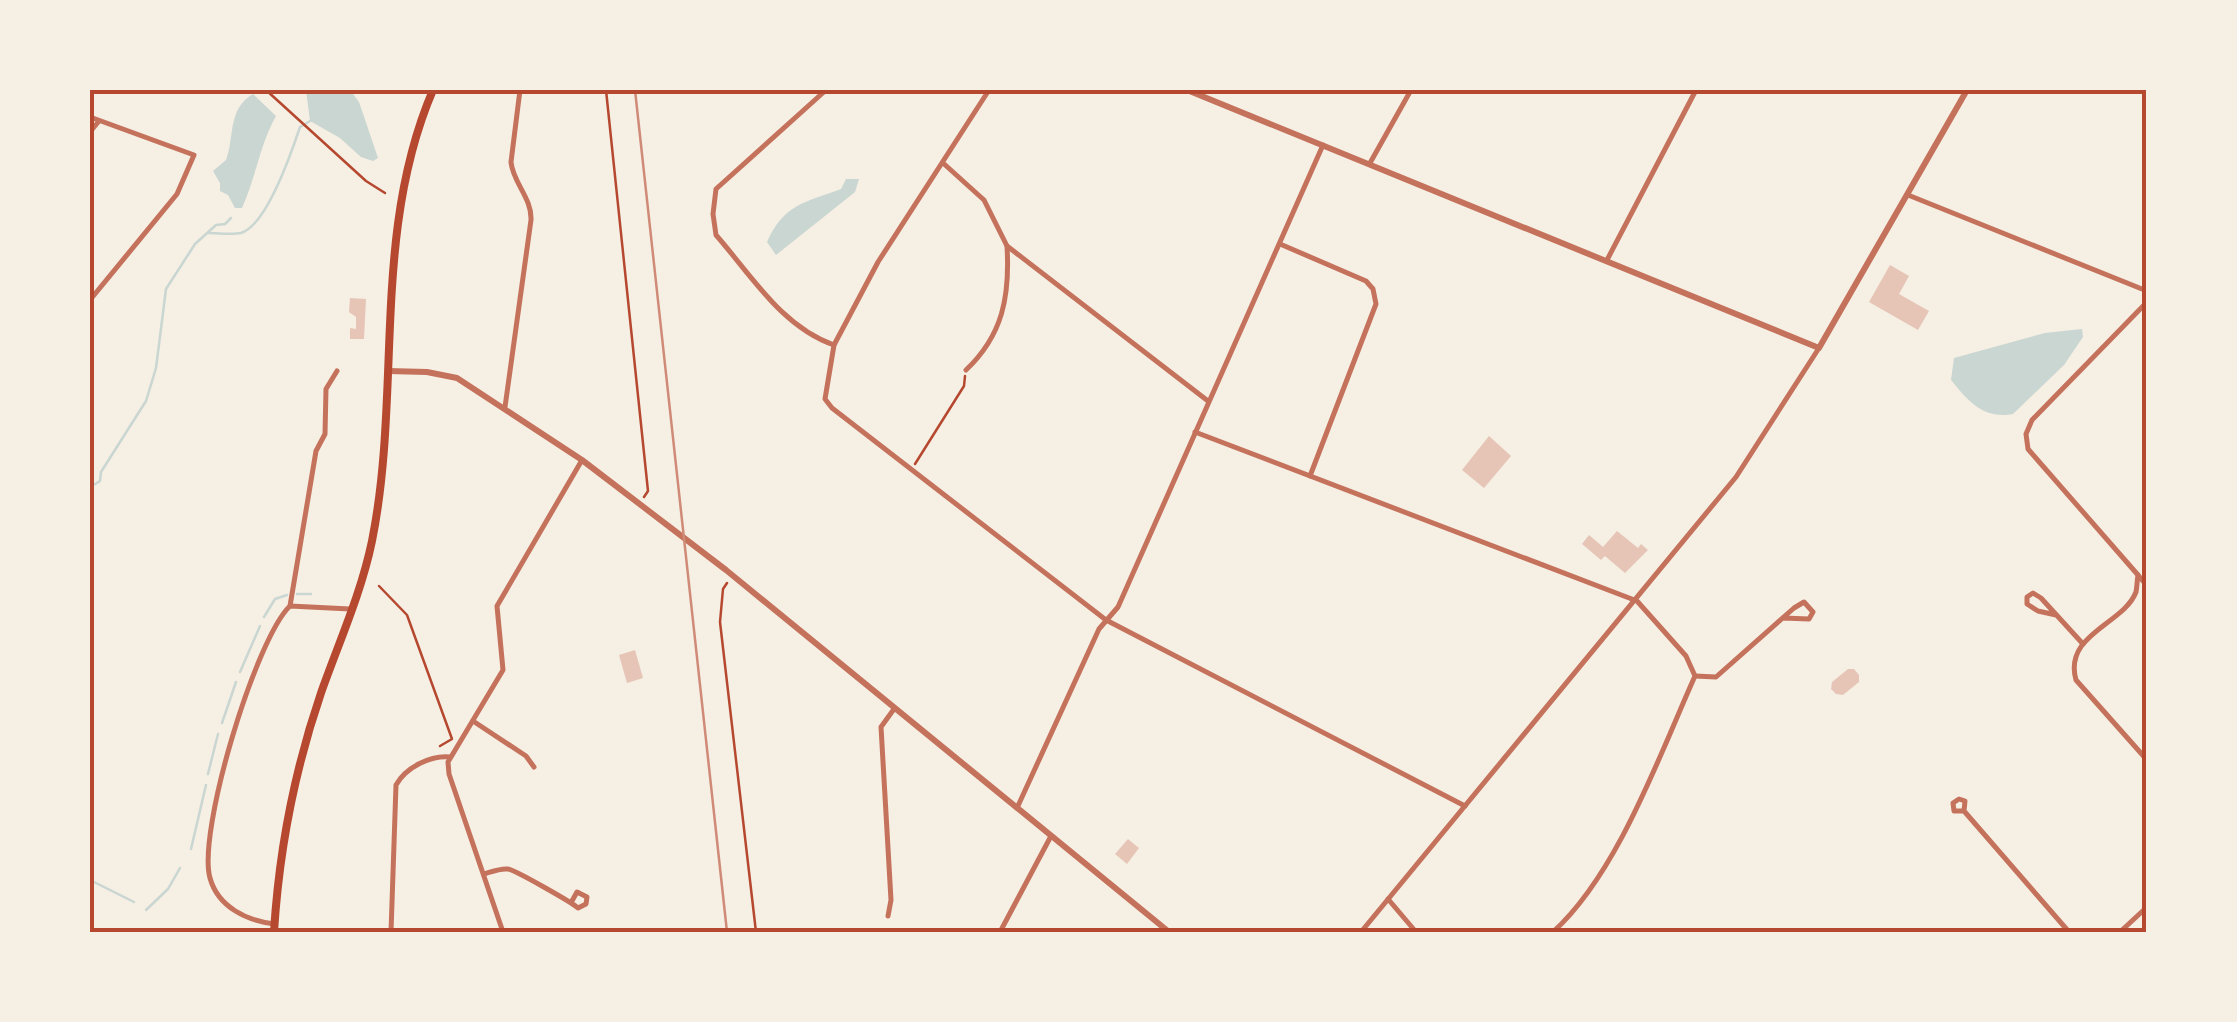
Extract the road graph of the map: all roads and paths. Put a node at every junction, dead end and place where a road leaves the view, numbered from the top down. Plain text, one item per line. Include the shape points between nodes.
1 (266, 90) edge
2 (433, 90) edge
3 (520, 90) edge
4 (606, 90) edge
5 (826, 90) edge
6 (989, 90) edge
7 (1187, 90) edge
8 (1412, 90) edge
9 (1696, 90) edge
10 (1967, 90) edge
11 (90, 117) edge
12 (98, 122) junction
13 (90, 132) edge
14 (1322, 146) junction
15 (943, 163) junction
16 (1370, 163) junction
17 (385, 193) dead end
18 (1908, 196) junction
19 (1280, 244) junction
20 (1007, 246) junction
21 (1608, 260) junction
22 (2147, 292) edge
23 (90, 300) edge
24 (2147, 302) edge
25 (834, 345) junction
26 (1819, 348) junction
27 (966, 370) joint
28 (388, 371) junction
29 (336, 372) dead end
30 (1208, 402) junction
31 (505, 407) junction
32 (1196, 432) junction
33 (582, 460) junction
34 (911, 470) junction
35 (1310, 476) junction
36 (640, 502) junction
37 (2138, 576) junction
38 (726, 583) dead end
39 (379, 586) dead end
40 (2147, 586) edge
41 (1637, 600) junction
42 (290, 606) junction
43 (353, 610) junction
44 (2056, 615) junction
45 (1784, 618) junction
46 (1106, 620) junction
47 (2083, 644) junction
48 (1695, 676) junction
49 (894, 709) junction
50 (473, 721) junction
51 (440, 746) dead end
52 (450, 757) junction
53 (2147, 760) edge
54 (534, 767) dead end
55 (1465, 806) junction
56 (1017, 808) junction
57 (1964, 812) dead end
58 (1051, 836) junction
59 (484, 874) junction
60 (1388, 899) junction
61 (572, 901) dead end
62 (2147, 907) edge
63 (888, 916) dead end
64 (275, 928) edge
65 (391, 932) edge
66 (503, 932) edge
67 (756, 932) edge
68 (1000, 932) edge
69 (1169, 932) edge
70 (1361, 932) edge
71 (1416, 932) edge
72 (1553, 932) edge
73 (2069, 932) edge
74 (2120, 932) edge

1 - 17 path
2 - 28 main road via 396,220
3 - 31 street via 510,162 532,220
4 - 36 path via 648,491
5 - 25 street via 716,189 713,224 788,318
6 - 15 street
7 - 14 street
8 - 16 street
9 - 21 street
10 - 18 street
11 - 12 street
12 - 13 street
12 - 23 street via 194,155 177,194
14 - 16 street
14 - 19 street
15 - 20 street via 984,200
15 - 25 street
16 - 21 street
18 - 22 street
18 - 26 street
19 - 30 street
19 - 35 street via 1366,281 1376,304
20 - 27 street via 1000,322 986,352
20 - 30 street
21 - 26 street
24 - 37 street via 2032,420 2026,434 2028,449
25 - 34 street via 825,400
26 - 41 street via 1736,477
27 - 34 path via 964,386
28 - 31 street via 457,378
28 - 43 main road via 381,486
29 - 42 street via 326,389 324,434
30 - 32 street
31 - 33 street
32 - 35 street
32 - 46 street via 1118,608
33 - 36 street
33 - 50 street via 497,606 503,670
34 - 46 street
35 - 41 street
36 - 49 street
37 - 40 street
37 - 47 street via 2135,595
38 - 67 path via 720,622
39 - 51 path via 407,615 452,739
41 - 48 street
41 - 55 street
42 - 43 street
42 - 64 street via 280,616 234,734 209,860 210,881 234,911
43 - 64 main road via 303,753
44 - 44 street via 2033,593 2027,597 2033,609
44 - 47 street
45 - 45 street via 1809,619 1813,612 1804,602
45 - 48 street via 1716,677
46 - 55 street
46 - 56 street
47 - 53 street via 2073,664 2076,680
48 - 72 street via 1606,865
49 - 56 street
49 - 63 street via 881,727
50 - 52 street
50 - 54 street
52 - 59 street via 449,774
52 - 65 street via 410,768 396,784
55 - 60 street
56 - 58 street
57 - 73 street
58 - 68 street
58 - 69 street
59 - 61 street via 515,871
59 - 66 street
60 - 70 street
60 - 71 street
62 - 74 street

